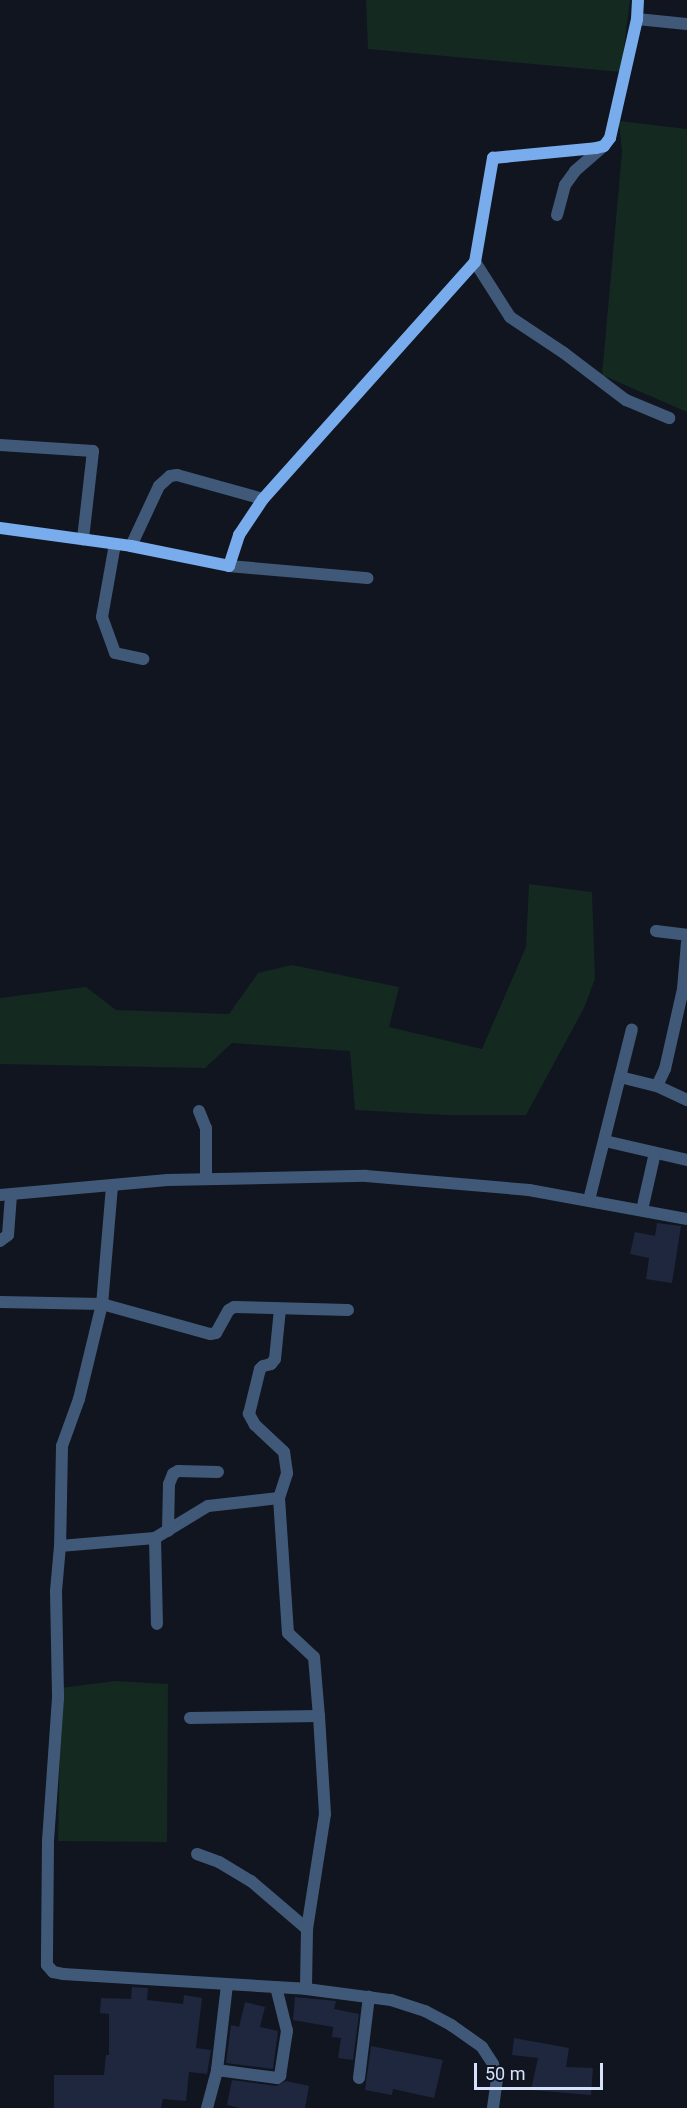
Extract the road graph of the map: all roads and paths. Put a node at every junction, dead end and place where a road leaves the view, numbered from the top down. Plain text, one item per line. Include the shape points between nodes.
1 (638, 0) edge
2 (637, 19) junction
3 (687, 24) edge
4 (604, 146) junction
5 (557, 215) dead end
6 (475, 262) junction
7 (669, 418) dead end
8 (0, 445) edge
9 (263, 499) junction
10 (0, 528) edge
11 (83, 539) junction
12 (115, 544) junction
13 (131, 546) junction
14 (229, 566) junction
15 (367, 578) dead end
16 (143, 659) dead end
17 (656, 931) dead end
18 (687, 935) edge
19 (687, 942) edge
20 (685, 989) edge
21 (632, 1029) dead end
22 (620, 1077) junction
23 (657, 1086) junction
24 (687, 1101) edge
25 (199, 1111) dead end
26 (605, 1141) junction
27 (655, 1153) junction
28 (687, 1160) edge
29 (206, 1179) junction
30 (112, 1186) junction
31 (6, 1195) edge
32 (590, 1200) junction
33 (642, 1210) junction
34 (687, 1220) edge
35 (0, 1241) edge
36 (0, 1302) edge
37 (102, 1304) junction
38 (280, 1310) junction
39 (348, 1310) dead end
40 (218, 1472) dead end
41 (279, 1498) junction
42 (168, 1531) junction
43 (155, 1539) junction
44 (60, 1546) junction
45 (157, 1624) dead end
46 (320, 1716) junction
47 (190, 1718) dead end
48 (197, 1854) dead end
49 (307, 1929) junction
50 (227, 1985) junction
51 (276, 1987) junction
52 (306, 1989) junction
53 (369, 1997) junction
54 (217, 2070) junction
55 (359, 2078) dead end
56 (207, 2108) edge
57 (494, 2108) edge

1 - 2 street
2 - 3 street
2 - 4 street via 610,138
4 - 5 street via 574,171 565,185
4 - 6 street via 493,158
6 - 7 street via 510,317 626,400
6 - 9 street
8 - 11 street via 93,451
9 - 13 street via 170,476 159,486
9 - 14 street via 239,535
10 - 11 street
11 - 12 street
12 - 13 street
12 - 16 street via 102,617 115,653
13 - 14 street
14 - 15 street
17 - 18 street
19 - 20 street
20 - 23 street via 666,1069
21 - 22 street
22 - 23 street
22 - 26 street
23 - 24 street
25 - 29 street via 206,1128
26 - 27 street
26 - 32 street
27 - 28 street
27 - 33 street
29 - 30 street
29 - 32 street via 366,1176 477,1184
30 - 31 street
30 - 37 street
31 - 35 street via 8,1235
32 - 33 street
33 - 34 street
36 - 37 street
37 - 38 street via 210,1334 216,1333 230,1308
37 - 44 street via 79,1399 62,1446
38 - 39 street
38 - 41 street via 275,1359 260,1369 249,1414 255,1425 284,1452 286,1473
40 - 42 street via 173,1474
41 - 42 street via 208,1506
41 - 46 street via 288,1633 314,1657
42 - 43 street
43 - 44 street
43 - 45 street
44 - 50 street via 47,1965 53,1972 63,1974
46 - 47 street
46 - 49 street via 325,1814
48 - 49 street via 251,1881
49 - 52 street
50 - 51 street
50 - 54 street
51 - 52 street
51 - 54 street via 287,2031 280,2076
52 - 53 street
53 - 55 street
53 - 57 street via 425,2011 482,2047 493,2064 496,2079
54 - 56 street

